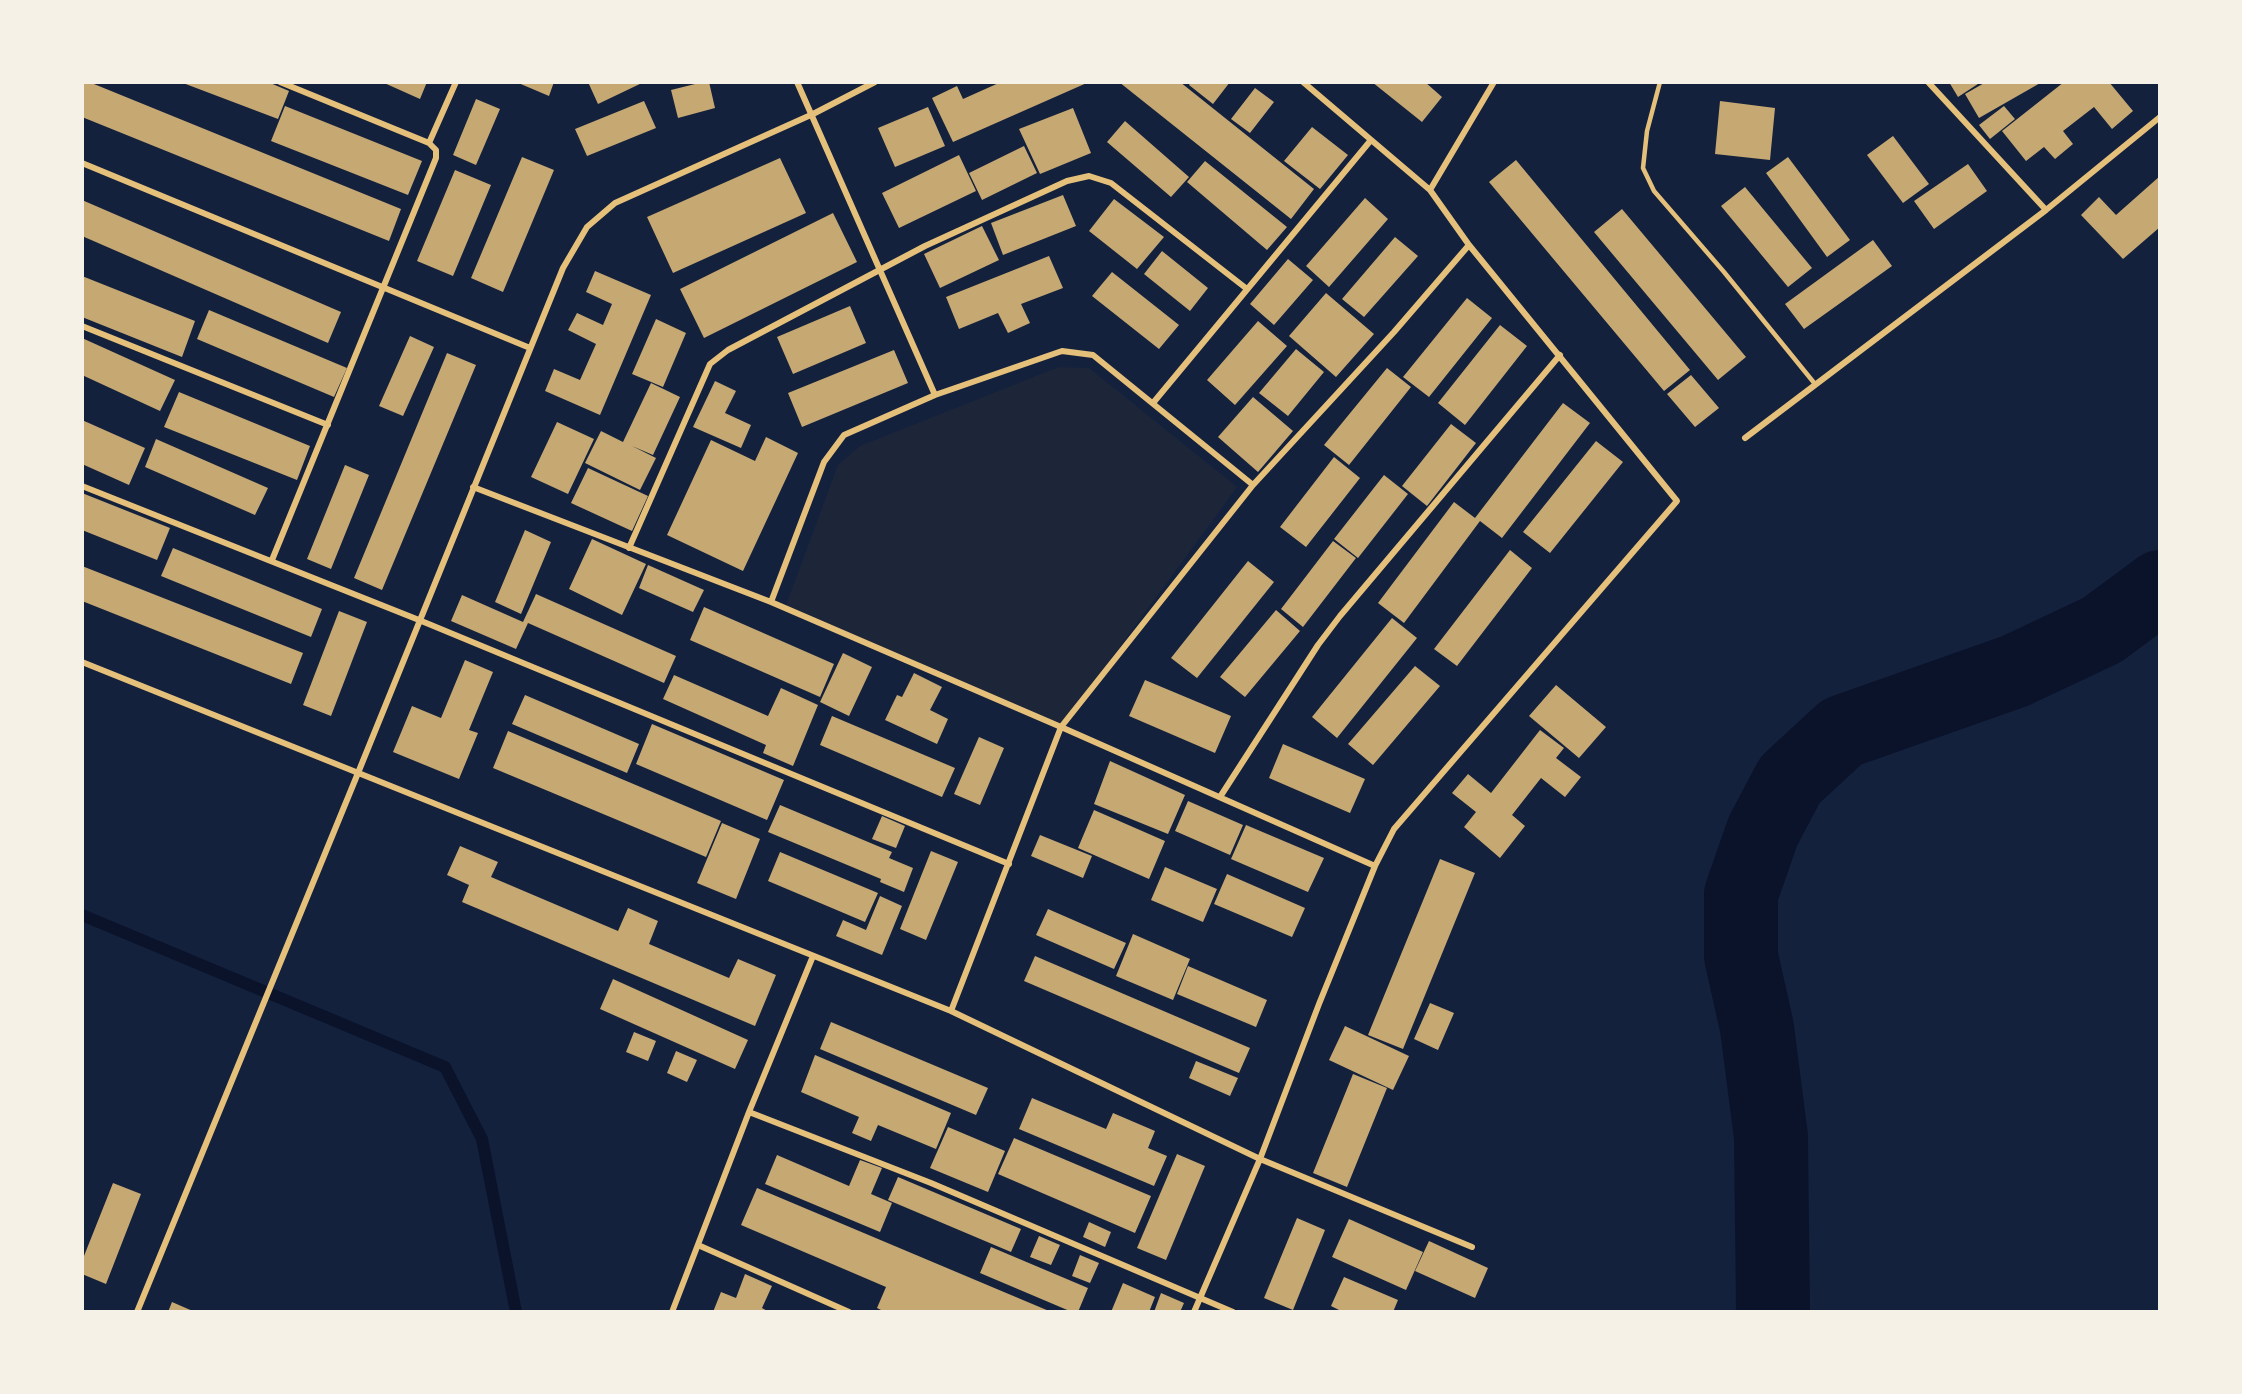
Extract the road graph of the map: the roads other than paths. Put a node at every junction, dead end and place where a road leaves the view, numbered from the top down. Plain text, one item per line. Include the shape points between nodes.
1 (280, 82) edge
2 (456, 82) edge
3 (797, 82) edge
4 (875, 82) edge
5 (1303, 82) edge
6 (1494, 82) edge
7 (1660, 82) edge
8 (1928, 82) edge
9 (813, 114) junction
10 (2160, 117) edge
11 (1371, 140) junction
12 (429, 142) junction
13 (82, 163) edge
14 (1430, 189) junction
15 (2046, 210) junction
16 (1469, 245) junction
17 (880, 270) junction
18 (383, 287) junction
19 (1247, 289) junction
20 (82, 326) edge
21 (530, 348) junction
22 (1560, 355) junction
23 (1815, 384) junction
24 (935, 395) junction
25 (1153, 403) junction
26 (327, 424) junction
27 (1744, 438) dead end
28 (1253, 485) junction
29 (82, 486) edge
30 (473, 487) junction
31 (629, 548) junction
32 (272, 560) junction
33 (771, 602) junction
34 (419, 620) junction
35 (82, 662) edge
36 (1061, 727) junction
37 (358, 773) junction
38 (1220, 797) junction
39 (1009, 864) junction
40 (1375, 866) junction
41 (813, 956) junction
42 (951, 1011) junction
43 (749, 1112) junction
44 (1260, 1159) junction
45 (698, 1245) junction
46 (1472, 1247) dead end
47 (1200, 1297) junction
48 (137, 1311) edge
49 (672, 1311) edge
50 (849, 1311) edge
51 (1194, 1311) edge
52 (1233, 1311) edge

1 - 12 street
2 - 12 street
3 - 9 street
4 - 9 street
5 - 11 street
6 - 14 street
7 - 23 lane via 1647,131 1643,168 1654,191
8 - 15 street
9 - 17 street
9 - 21 street via 615,203 587,227 562,268
10 - 15 street
11 - 14 street
11 - 19 street
12 - 18 street via 436,150 436,158
13 - 18 street
14 - 16 street
15 - 23 street
16 - 22 street
16 - 28 street
17 - 19 street via 1067,181 1089,176 1111,183
17 - 24 street
17 - 31 street via 728,350 710,364
18 - 21 street
18 - 26 street
19 - 25 street
20 - 26 street
21 - 30 street
22 - 38 street via 1340,616
22 - 40 street via 1677,501 1394,829
23 - 27 street
24 - 25 street via 1062,351 1093,355
24 - 33 street via 844,435 824,462
25 - 28 street
26 - 32 street
28 - 36 street
29 - 32 street
30 - 31 street
30 - 34 street
31 - 33 street
32 - 34 street
33 - 36 street
34 - 37 street
34 - 39 street
35 - 37 street
36 - 38 street
36 - 39 street
37 - 41 street
37 - 48 street
38 - 40 street
39 - 42 street
40 - 44 street
41 - 42 street
41 - 43 street
42 - 44 street
43 - 45 street
43 - 47 street via 931,1183
44 - 46 street
44 - 47 street
45 - 49 street
45 - 50 street
47 - 51 street
47 - 52 street

